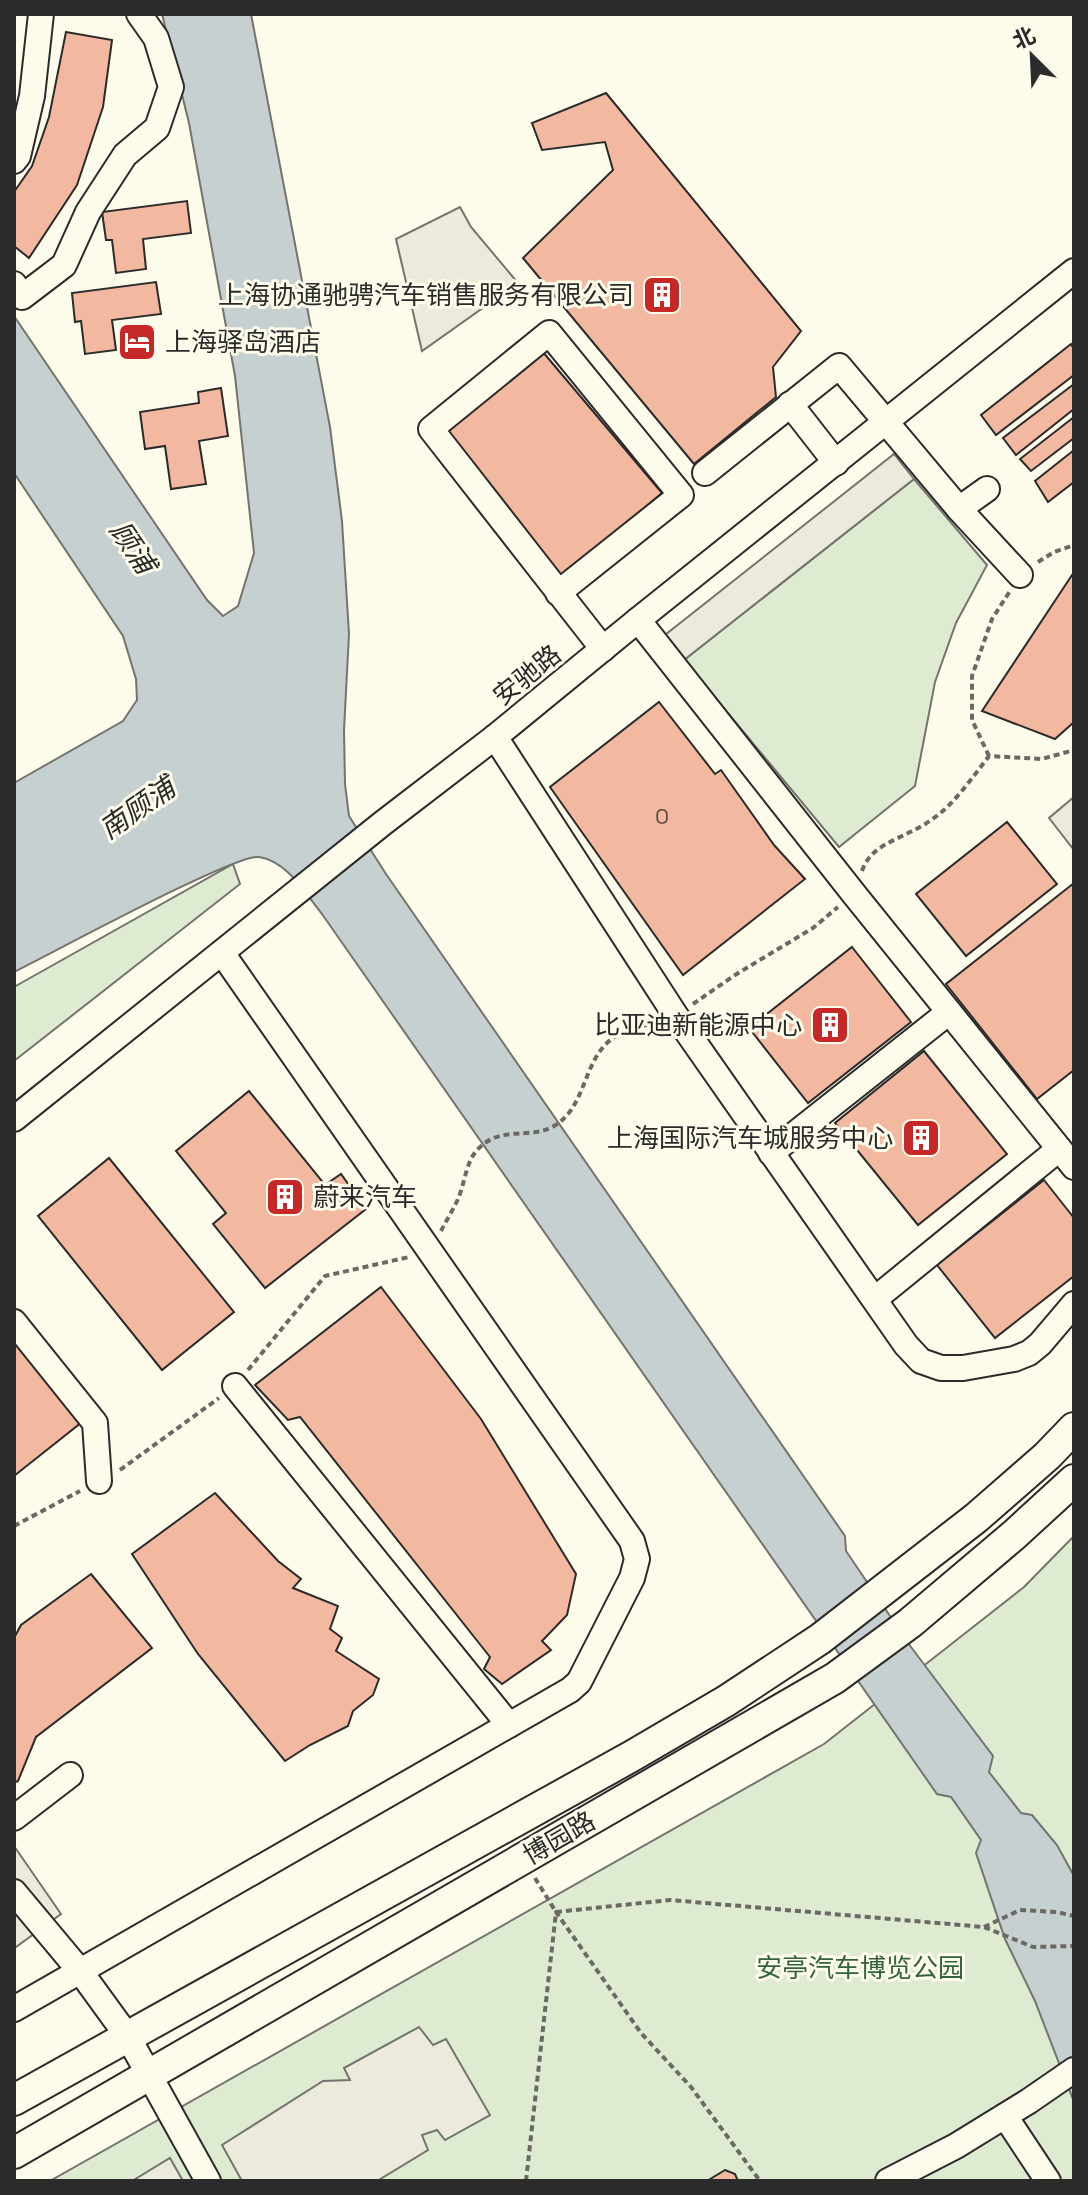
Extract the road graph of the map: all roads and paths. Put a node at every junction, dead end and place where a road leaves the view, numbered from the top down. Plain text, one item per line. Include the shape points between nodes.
1 (41, 14) edge
2 (139, 14) edge
3 (14, 161) edge
4 (1074, 271) edge
5 (14, 284) edge
6 (790, 404) junction
7 (886, 422) junction
8 (836, 463) junction
9 (705, 473) dead end
10 (987, 489) dead end
11 (959, 509) junction
12 (1074, 545) edge
13 (1020, 575) junction
14 (558, 593) junction
15 (638, 620) junction
16 (603, 649) junction
17 (495, 737) junction
18 (1074, 750) edge
19 (989, 756) junction
20 (854, 894) junction
21 (222, 953) junction
22 (949, 1012) junction
23 (676, 1016) junction
24 (14, 1119) edge
25 (771, 1153) junction
26 (1067, 1158) edge
27 (430, 1252) junction
28 (875, 1299) junction
29 (1074, 1304) edge
30 (14, 1322) edge
31 (235, 1386) dead end
32 (1074, 1428) edge
33 (1074, 1480) edge
34 (99, 1481) dead end
35 (509, 1725) junction
36 (70, 1775) dead end
37 (14, 1818) edge
38 (524, 1859) junction
39 (14, 1892) edge
40 (556, 1912) junction
41 (1074, 1916) edge
42 (984, 1927) junction
43 (1074, 1946) edge
44 (80, 1971) junction
45 (14, 2009) edge
46 (128, 2037) junction
47 (1074, 2070) edge
48 (150, 2074) junction
49 (14, 2100) edge
50 (1005, 2116) junction
51 (14, 2153) edge
52 (208, 2181) edge
53 (526, 2181) edge
54 (760, 2181) edge
55 (888, 2181) edge
56 (1048, 2181) edge

1 - 3 street via 32,96
2 - 5 street via 156,38 171,87 157,128 125,155 88,212 64,265 22,297
4 - 7 street, 安驰路
6 - 7 street via 839,366
6 - 8 street
6 - 9 street
7 - 8 street, 安驰路
7 - 11 street
8 - 15 street, 安驰路
10 - 11 street
11 - 13 street
12 - 13 path
13 - 19 path via 992,619 972,676 972,720
14 - 14 street via 431,429 549,333 681,495
14 - 16 street
15 - 16 street, 安驰路
15 - 20 street
16 - 17 street, 安驰路
17 - 21 street, 安驰路
17 - 23 street
18 - 19 path via 1042,759
19 - 20 path via 944,810 877,849 864,864
20 - 22 street
20 - 23 path via 813,928
21 - 24 street, 安驰路
21 - 27 street
22 - 25 street
22 - 26 street
23 - 25 street
23 - 27 path via 606,1043 572,1109 552,1127 495,1136 477,1149
25 - 28 street
26 - 28 street
27 - 35 street via 632,1541 637,1559 579,1682
28 - 29 street via 921,1361 941,1368 1029,1353
30 - 34 street via 95,1423
31 - 35 street
32 - 46 main road, 博园路 via 976,1518 877,1596 726,1701
33 - 38 main road, 博园路 via 910,1623 835,1678
35 - 44 street
36 - 37 street
38 - 40 path
38 - 48 main road, 博园路
39 - 44 street
40 - 42 path via 670,1900
40 - 53 path
40 - 54 path via 641,2033 691,2087
41 - 42 path via 1020,1910
42 - 43 path via 1033,1947
44 - 45 street
44 - 46 street
46 - 48 street
46 - 49 main road, 博园路
47 - 50 street
48 - 51 main road, 博园路
48 - 52 street
50 - 55 street
50 - 56 street

